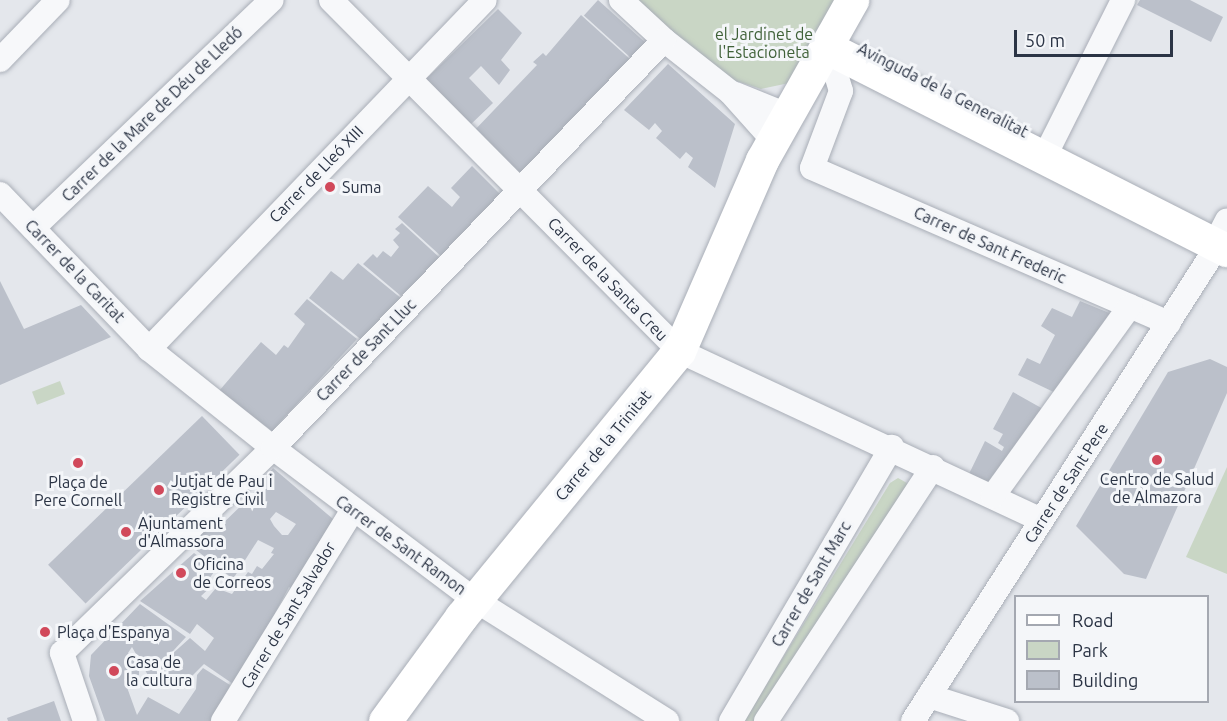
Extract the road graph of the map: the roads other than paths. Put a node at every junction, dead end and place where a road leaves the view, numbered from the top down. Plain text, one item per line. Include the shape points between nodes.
1 (58, 0) edge
2 (272, 0) edge
3 (331, 0) edge
4 (485, 0) edge
5 (621, 0) edge
6 (852, 0) edge
7 (1123, 0) edge
8 (664, 40) junction
9 (831, 42) junction
10 (0, 60) edge
11 (410, 76) junction
12 (779, 127) junction
13 (1047, 151) junction
14 (520, 188) junction
15 (0, 194) edge
16 (33, 228) junction
17 (1224, 236) edge
18 (1130, 306) junction
19 (1169, 323) junction
20 (149, 349) junction
21 (679, 351) junction
22 (892, 447) junction
23 (273, 448) junction
24 (933, 467) junction
25 (993, 496) junction
26 (353, 510) junction
27 (1042, 520) junction
28 (475, 600) junction
29 (928, 696) junction
30 (85, 721) edge
31 (224, 721) edge
32 (385, 721) edge
33 (667, 721) edge
34 (731, 721) edge
35 (766, 721) edge
36 (913, 721) edge
37 (1007, 721) edge

1 - 10 street
2 - 16 street, Carrer de la Mare de Déu de Lledó
3 - 11 street, Carrer de la Santa Creu
4 - 11 street, Carrer de Lleó XIII
5 - 8 street
6 - 9 street, Carrer de la Trinitat
7 - 13 street
8 - 12 street
8 - 14 street, Carrer de Sant Lluc
9 - 12 street, Carrer de la Trinitat
9 - 13 street, Avinguda de la Generalitat
9 - 18 street, Carrer de Sant Frederic via 841,92 812,168
11 - 14 street, Carrer de la Santa Creu
11 - 20 street, Carrer de Lleó XIII
12 - 21 street, Carrer de la Trinitat
13 - 17 street, Avinguda de la Generalitat
14 - 21 street, Carrer de la Santa Creu
14 - 23 street, Carrer de Sant Lluc
15 - 16 street, Carrer de la Caritat
16 - 20 street, Carrer de la Caritat
17 - 19 street, Carrer de Sant Pere
18 - 19 street, Carrer de Sant Frederic
18 - 25 street
19 - 27 street, Carrer de Sant Pere
20 - 23 street, Carrer de Sant Ramon
21 - 22 street, Carrer de la Santa Creu
21 - 28 street, Carrer de la Trinitat
22 - 24 street, Carrer de la Santa Creu
22 - 34 street, Carrer de Sant Marc
23 - 26 street, Carrer de Sant Ramon
23 - 30 street, Carrer de Sant Lluc via 62,653
24 - 25 street, Carrer de la Santa Creu
24 - 35 street, Carrer de Sant Marc
25 - 27 street, Carrer de la Santa Creu
26 - 28 street, Carrer de Sant Ramon
26 - 31 street, Carrer de Sant Salvador
27 - 29 street, Carrer de Sant Pere
28 - 32 street, Carrer de la Trinitat via 404,690
28 - 33 street, Carrer de Sant Ramon
29 - 36 street, Carrer de Sant Pere
29 - 37 street

